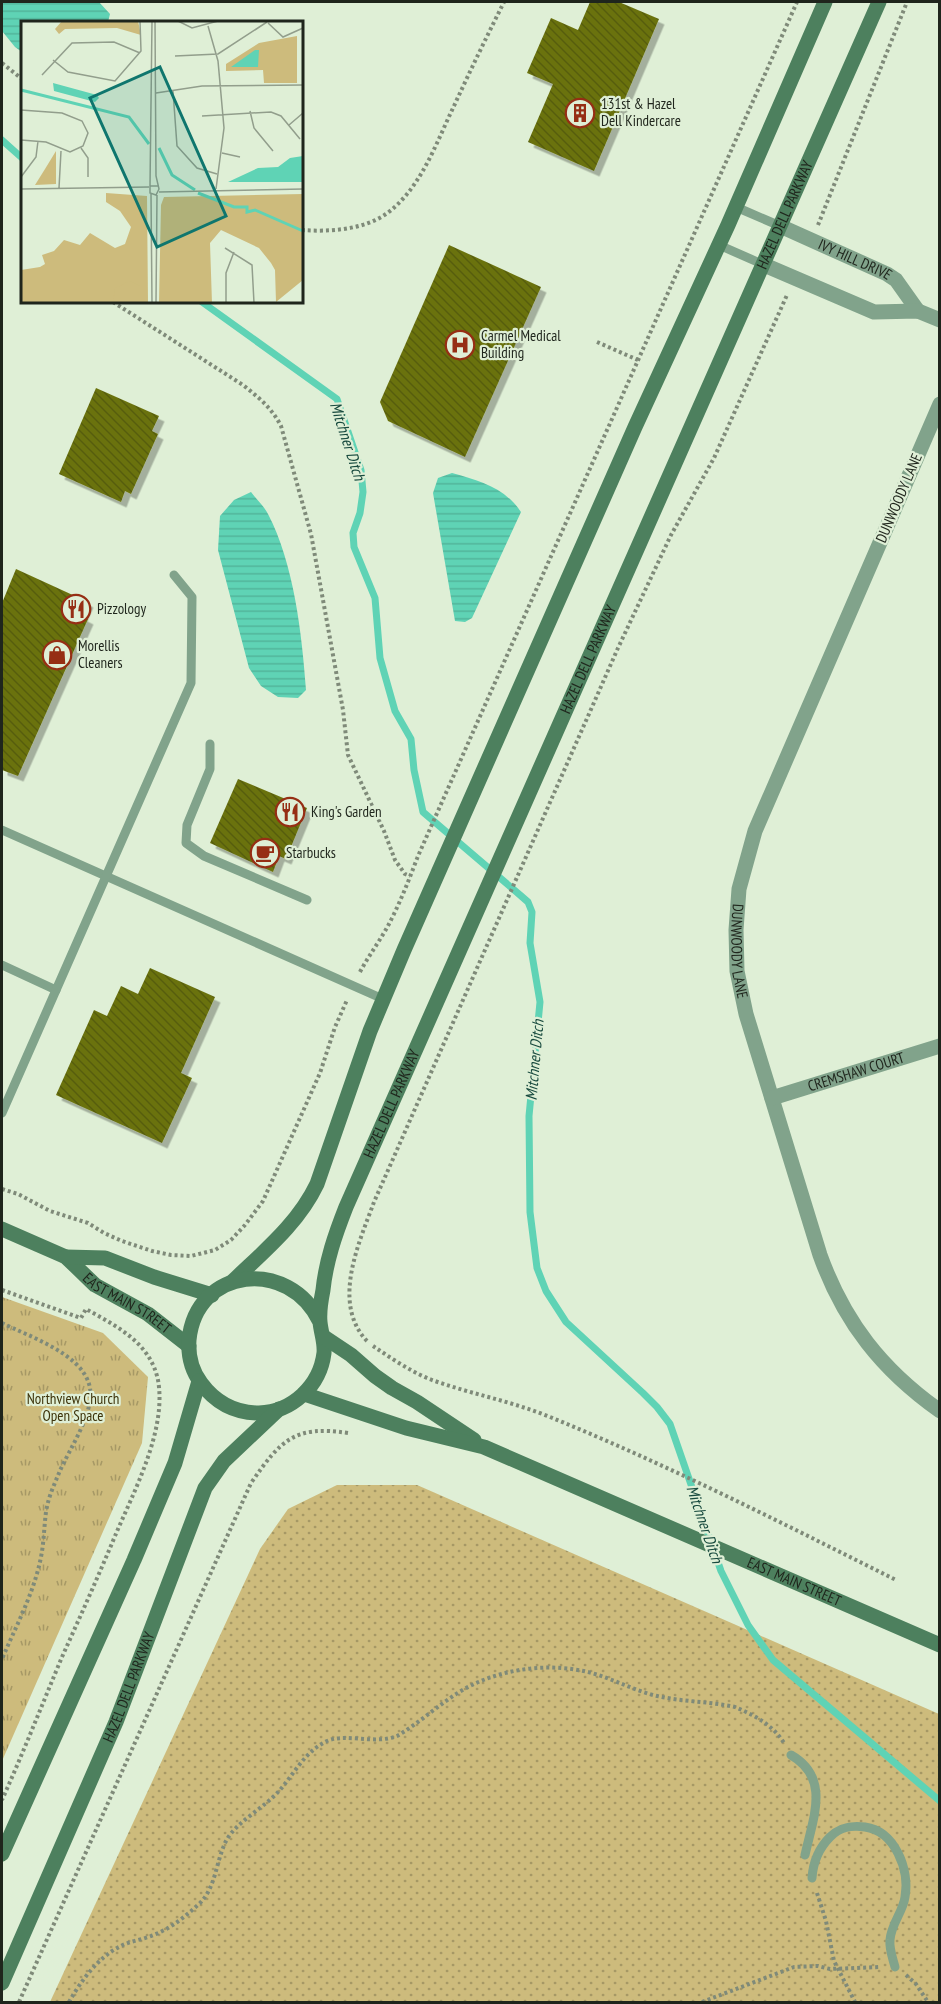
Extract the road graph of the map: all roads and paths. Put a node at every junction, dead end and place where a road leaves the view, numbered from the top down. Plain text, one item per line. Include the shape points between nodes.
1 (504, 2) edge
2 (797, 2) edge
3 (825, 2) edge
4 (879, 2) edge
5 (907, 2) edge
6 (2, 63) edge
7 (21, 78) edge
8 (736, 207) junction
9 (824, 213) dead end
10 (780, 226) junction
11 (303, 230) edge
12 (719, 244) junction
13 (762, 264) junction
14 (783, 302) dead end
15 (115, 303) edge
16 (918, 311) junction
17 (939, 320) edge
18 (597, 342) dead end
19 (638, 360) junction
20 (939, 404) edge
21 (174, 575) dead end
22 (210, 744) dead end
23 (2, 830) edge
24 (410, 876) junction
25 (105, 877) junction
26 (307, 900) dead end
27 (364, 964) dead end
28 (2, 965) edge
29 (56, 990) junction
30 (383, 999) junction
31 (341, 1015) dead end
32 (939, 1046) edge
33 (772, 1098) junction
34 (2, 1113) edge
35 (2, 1189) edge
36 (2, 1229) edge
37 (66, 1257) junction
38 (232, 1282) junction
39 (2, 1290) edge
40 (212, 1294) junction
41 (320, 1322) junction
42 (2, 1323) edge
43 (324, 1337) junction
44 (189, 1346) junction
45 (199, 1381) junction
46 (304, 1394) junction
47 (279, 1409) junction
48 (939, 1411) edge
49 (348, 1433) dead end
50 (484, 1447) junction
51 (897, 1580) dead end
52 (939, 1646) edge
53 (2, 1659) edge
54 (791, 1755) joint
55 (2, 1800) edge
56 (2, 1854) edge
57 (805, 1855) dead end
58 (812, 1878) joint
59 (895, 1968) dead end
60 (838, 1969) junction
61 (2, 1983) edge
62 (20, 2002) edge
63 (69, 2002) edge
64 (702, 2002) edge
65 (855, 2002) edge

1 - 11 path via 425,166 402,200 384,215 356,226 332,231
2 - 19 path
3 - 8 main road
4 - 10 main road, HAZEL DELL PARKWAY
5 - 9 path
6 - 7 path
8 - 10 lane
8 - 12 main road
10 - 13 main road, HAZEL DELL PARKWAY
10 - 16 street, IVY HILL DRIVE via 887,274 896,280
12 - 13 lane
12 - 30 main road
13 - 16 street via 874,312
13 - 41 main road, HAZEL DELL PARKWAY via 332,1243
14 - 51 path via 714,458 655,567 363,1231 350,1282 352,1312 358,1329 373,1347 430,1380 520,1405 737,1500
15 - 24 path via 243,385 275,414 311,534 348,755 395,860
16 - 17 street
18 - 19 path
19 - 24 path
20 - 33 street, DUNWOODY LANE via 755,831 742,871 736,919 737,971
21 - 25 lane via 192,597 190,682
22 - 26 lane via 210,769 187,825 186,843 204,856
23 - 25 lane
24 - 27 path via 392,918
25 - 29 lane
25 - 30 lane
28 - 29 lane
29 - 34 lane
30 - 38 main road via 311,1197 293,1222
31 - 35 path via 320,1073 262,1201 231,1240 214,1250 190,1256 152,1251
32 - 33 street, CREMSHAW COURT
33 - 48 street, DUNWOODY LANE via 834,1291 880,1359
36 - 37 main road, EAST MAIN STREET
37 - 40 main road, EAST MAIN STREET via 105,1258 154,1278
37 - 44 main road, EAST MAIN STREET via 95,1285 148,1314
38 - 40 main road
38 - 41 main road via 267,1279 289,1287 308,1302
39 - 55 path via 81,1318 86,1308 127,1333 147,1353 152,1364 159,1405 153,1440 129,1504
40 - 44 main road via 197,1312
41 - 43 main road
42 - 53 path via 64,1354 83,1372 89,1384 90,1404 48,1501 42,1556
43 - 46 main road via 320,1368
43 - 50 main road, EAST MAIN STREET via 392,1388
44 - 45 main road
45 - 47 main road via 216,1400 240,1411
45 - 56 main road via 175,1463
46 - 47 main road
46 - 50 main road, EAST MAIN STREET via 406,1428
47 - 61 main road, HAZEL DELL PARKWAY via 224,1461 205,1488 116,1722
49 - 62 path via 320,1430 288,1440 251,1483
50 - 52 main road, EAST MAIN STREET
54 - 57 lane via 811,1773 817,1798
54 - 63 path via 768,1725 735,1707 662,1697 589,1672 554,1667 489,1677 452,1697 397,1736 368,1741 333,1739 317,1747 279,1791 230,1836 202,1901 180,1921 106,1956
58 - 59 lane via 820,1851 839,1829 868,1828 889,1841 899,1856 906,1884 905,1899 890,1940
58 - 60 path
60 - 64 path via 794,1967
60 - 65 path

